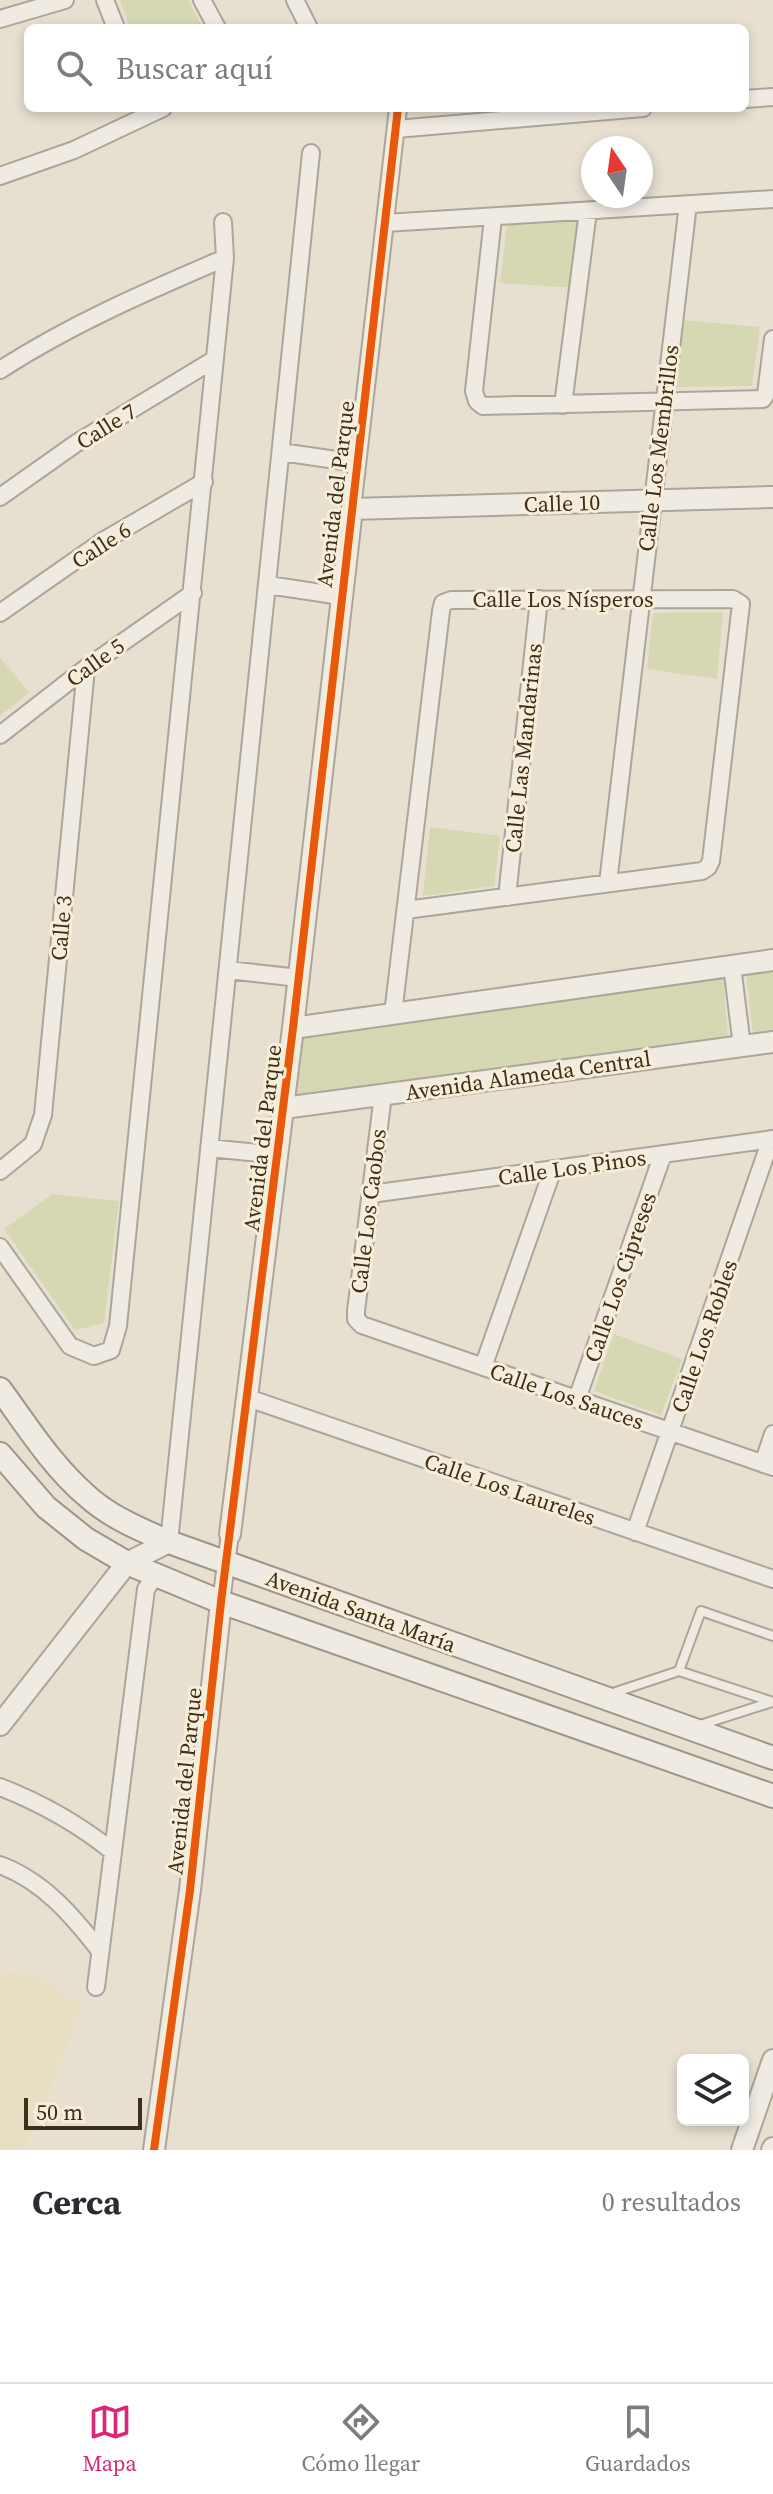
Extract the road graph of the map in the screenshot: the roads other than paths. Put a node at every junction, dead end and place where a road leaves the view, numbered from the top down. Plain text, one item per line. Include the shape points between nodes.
1 (65, 0) edge
2 (105, 0) edge
3 (202, 0) edge
4 (295, 0) edge
5 (0, 19) edge
6 (114, 24) edge
7 (215, 24) edge
8 (307, 24) edge
9 (773, 97) edge
10 (749, 99) edge
11 (150, 112) edge
12 (398, 112) edge
13 (596, 112) edge
14 (396, 129) junction
15 (311, 153) dead end
16 (0, 176) edge
17 (773, 199) edge
18 (688, 204) junction
19 (588, 211) junction
20 (493, 218) junction
21 (223, 222) dead end
22 (385, 223) junction
23 (225, 258) junction
24 (773, 339) edge
25 (215, 359) junction
26 (0, 370) edge
27 (663, 403) junction
28 (563, 405) junction
29 (281, 452) junction
30 (357, 463) junction
31 (204, 482) junction
32 (0, 497) edge
33 (773, 497) edge
34 (651, 500) junction
35 (352, 509) junction
36 (268, 585) junction
37 (193, 593) junction
38 (341, 596) junction
39 (539, 599) junction
40 (640, 599) junction
41 (0, 613) edge
42 (86, 668) junction
43 (0, 735) edge
44 (608, 883) junction
45 (507, 897) junction
46 (406, 910) junction
47 (773, 960) edge
48 (732, 966) junction
49 (228, 970) junction
50 (299, 978) junction
51 (393, 1014) junction
52 (293, 1028) junction
53 (773, 1042) edge
54 (742, 1046) junction
55 (383, 1095) junction
56 (284, 1108) junction
57 (772, 1139) edge
58 (209, 1148) junction
59 (663, 1154) junction
60 (278, 1155) junction
61 (553, 1169) junction
62 (0, 1171) edge
63 (371, 1194) junction
64 (0, 1247) edge
65 (362, 1325) joint
66 (483, 1367) junction
67 (0, 1389) edge
68 (248, 1398) junction
69 (577, 1399) junction
70 (671, 1432) junction
71 (773, 1434) edge
72 (0, 1454) edge
73 (768, 1466) edge
74 (635, 1532) junction
75 (230, 1534) joint
76 (169, 1542) junction
77 (127, 1563) junction
78 (227, 1563) junction
79 (156, 1575) junction
80 (773, 1579) edge
81 (221, 1602) junction
82 (773, 1636) edge
83 (679, 1671) junction
84 (602, 1697) junction
85 (773, 1702) edge
86 (0, 1725) edge
87 (690, 1728) junction
88 (773, 1758) edge
89 (0, 1787) edge
90 (773, 1796) edge
91 (112, 1851) junction
92 (0, 1865) edge
93 (100, 1951) junction
94 (96, 1987) dead end
95 (773, 2060) edge
96 (154, 2150) edge
97 (742, 2150) edge

1 - 5 street
2 - 6 street
3 - 7 street
4 - 8 street
9 - 10 street
11 - 16 street via 74,150
12 - 14 street, Avenida del Parque
13 - 14 street
14 - 22 street, Avenida del Parque
15 - 29 street
17 - 18 street
18 - 19 street
18 - 27 street, Calle Los Membrillos
19 - 20 street
19 - 28 street
20 - 22 street
20 - 28 street via 477,401 483,406
21 - 23 street
22 - 30 street, Avenida del Parque
23 - 25 street
23 - 26 street via 124,301
24 - 27 street via 765,397
25 - 31 street
25 - 32 street, Calle 7 via 78,442
27 - 28 street
27 - 34 street, Calle Los Membrillos
29 - 30 street
29 - 36 street
30 - 35 street, Avenida del Parque
31 - 37 street
31 - 41 street, Calle 6 via 103,541
33 - 34 street, Calle 10
34 - 35 street, Calle 10
34 - 40 street, Calle Los Membrillos
35 - 38 street, Avenida del Parque
36 - 38 street
36 - 49 street
37 - 42 street, Calle 5
37 - 64 street via 118,1326 111,1350 94,1356 70,1346
38 - 50 street, Avenida del Parque
39 - 40 street, Calle Los Nísperos
39 - 45 street, Calle Las Mandarinas
39 - 46 street, Calle Los Nísperos via 443,603
40 - 44 street, Calle Los Membrillos
40 - 44 street, Calle Los Nísperos via 733,599 741,604 711,861 702,871
42 - 43 street, Calle 5
42 - 62 street, Calle 3 via 43,1115 33,1144
44 - 45 street
45 - 46 street
46 - 51 street, Calle Los Nísperos
47 - 48 street
48 - 51 street
48 - 54 street
49 - 50 street
49 - 58 street
50 - 52 street, Avenida del Parque
51 - 52 street
52 - 56 street, Avenida del Parque
53 - 54 street, Avenida Alameda Central
54 - 55 street, Avenida Alameda Central
55 - 56 street, Avenida Alameda Central
55 - 63 street, Calle Los Caobos
56 - 60 street, Avenida del Parque
57 - 59 street, Calle Los Pinos
57 - 70 street, Calle Los Robles
58 - 60 street
58 - 76 street
59 - 61 street, Calle Los Pinos
59 - 69 street, Calle Los Cipreses
60 - 68 street, Avenida del Parque
61 - 63 street, Calle Los Pinos
61 - 66 street
63 - 65 street, Calle Los Caobos via 356,1311
65 - 66 street, Calle Los Sauces
66 - 69 street, Calle Los Sauces
67 - 76 main road, Avenida Santa María via 50,1458 88,1497 130,1525
68 - 74 street, Calle Los Laureles
68 - 75 street, Avenida del Parque
69 - 70 street, Calle Los Sauces
70 - 73 street, Calle Los Sauces
70 - 74 street, Calle Los Robles
71 - 73 street
72 - 77 main road, Avenida Santa María via 46,1507
74 - 80 street, Calle Los Laureles
75 - 78 street, Avenida del Parque
76 - 77 street
76 - 78 main road, Avenida Santa María
77 - 79 main road, Avenida Santa María
77 - 86 street
78 - 81 street, Avenida del Parque
78 - 84 main road, Avenida Santa María
79 - 81 main road, Avenida Santa María
79 - 91 street via 146,1589
81 - 90 main road, Avenida Santa María
81 - 96 street, Avenida del Parque via 189,1905
82 - 83 lane via 701,1611
83 - 84 lane
83 - 85 lane
84 - 87 main road, Avenida Santa María
85 - 87 lane
87 - 88 main road, Avenida Santa María
89 - 91 street via 59,1815
91 - 93 street
92 - 93 street via 49,1893
93 - 94 street
95 - 97 street

